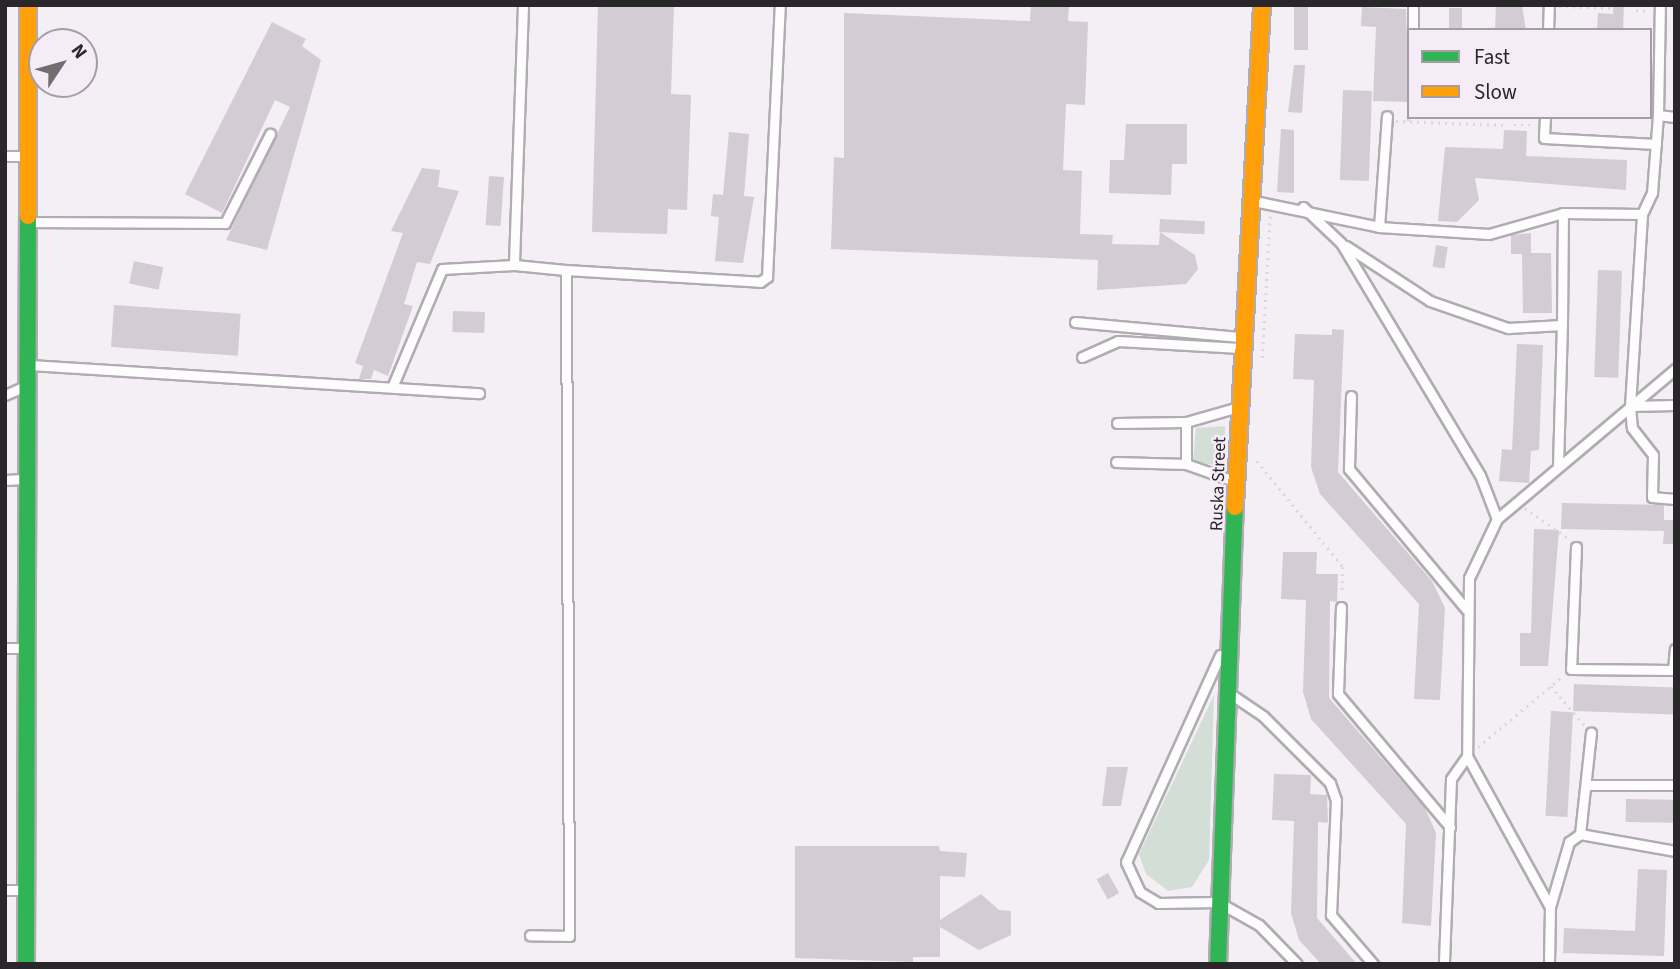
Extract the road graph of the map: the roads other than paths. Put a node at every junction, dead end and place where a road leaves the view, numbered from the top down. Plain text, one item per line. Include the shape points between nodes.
1 (28, 5) edge
2 (523, 5) edge
3 (780, 5) edge
4 (1262, 5) edge
5 (1413, 5) edge
6 (1550, 5) edge
7 (1660, 5) edge
8 (1413, 28) edge
9 (1548, 28) edge
10 (1658, 115) junction
11 (1675, 117) edge
12 (1387, 119) road end
13 (1544, 121) edge
14 (270, 134) dead end
15 (1656, 144) junction
16 (5, 156) edge
17 (24, 156) junction
18 (1250, 200) junction
19 (1303, 206) junction
20 (1563, 214) junction
21 (1642, 214) junction
22 (23, 222) junction
23 (1379, 228) junction
24 (1342, 243) junction
25 (514, 265) junction
26 (566, 270) junction
27 (1075, 322) dead end
28 (1562, 326) junction
29 (1241, 342) junction
30 (1082, 357) dead end
31 (23, 365) junction
32 (1675, 369) edge
33 (393, 384) junction
34 (23, 387) junction
35 (478, 393) dead end
36 (5, 395) edge
37 (1351, 396) dead end
38 (1675, 405) edge
39 (1241, 406) junction
40 (1630, 406) junction
41 (1186, 422) junction
42 (1117, 423) dead end
43 (1116, 462) dead end
44 (1186, 464) junction
45 (1558, 466) junction
46 (24, 479) junction
47 (5, 480) edge
48 (1239, 483) junction
49 (1675, 499) edge
50 (1497, 519) junction
51 (1576, 547) road end
52 (1341, 607) road end
53 (1466, 609) junction
54 (1233, 629) junction
55 (5, 648) edge
56 (25, 648) junction
57 (1675, 649) edge
58 (1228, 693) junction
59 (1591, 733) road end
60 (1467, 756) junction
61 (1590, 785) junction
62 (1675, 785) edge
63 (1450, 827) junction
64 (1580, 834) junction
65 (1675, 851) edge
66 (5, 890) edge
67 (27, 890) junction
68 (1219, 902) junction
69 (1550, 907) junction
70 (530, 935) dead end
71 (26, 964) edge
72 (1218, 964) edge
73 (1297, 964) edge
74 (1373, 964) edge
75 (1444, 964) edge
76 (1549, 964) edge

1 - 17 street
2 - 25 lane
3 - 26 lane via 767,277 760,282
4 - 18 street, Ruska Street
5 - 8 lane
6 - 9 lane
7 - 10 lane
10 - 11 lane
10 - 15 lane
12 - 23 lane
13 - 15 lane via 1544,138
14 - 22 lane via 225,223
15 - 21 lane via 1652,193
16 - 17 lane
17 - 22 street
18 - 19 lane
18 - 29 street, Ruska Street
19 - 23 lane
19 - 24 lane
20 - 21 lane
20 - 23 lane via 1489,234
20 - 28 lane
21 - 40 lane
22 - 31 street
24 - 28 lane via 1430,301 1508,328
24 - 50 lane via 1480,475
25 - 26 lane
25 - 33 lane via 442,268
26 - 70 lane via 569,936
27 - 29 lane
28 - 45 lane
29 - 30 lane via 1118,341 1099,344
29 - 39 street, Ruska Street
31 - 33 lane
31 - 34 street
32 - 40 lane
33 - 35 lane
34 - 36 lane
34 - 46 street
37 - 53 lane via 1349,469
38 - 40 lane
39 - 41 lane
39 - 48 street, Ruska Street
40 - 45 lane
40 - 49 lane via 1632,428 1653,455 1652,497
41 - 42 lane
41 - 44 lane
43 - 44 lane
44 - 48 lane
45 - 50 lane
46 - 47 lane
46 - 56 street
48 - 54 street, Ruska Street
50 - 53 lane via 1469,578
51 - 57 lane via 1571,668 1674,670
52 - 63 lane via 1338,694
53 - 60 lane
54 - 58 street, Ruska Street
54 - 68 lane via 1126,862 1140,892 1158,903
55 - 56 lane
56 - 67 street
58 - 68 street, Ruska Street
58 - 74 lane via 1263,716 1330,783 1336,800 1331,915
59 - 61 lane
60 - 63 lane via 1451,779
60 - 69 lane
61 - 62 lane
61 - 64 lane
63 - 75 lane
64 - 65 lane
64 - 69 lane via 1569,842
66 - 67 lane
67 - 71 street
68 - 72 street, Ruska Street
68 - 73 lane via 1259,925
69 - 76 lane

